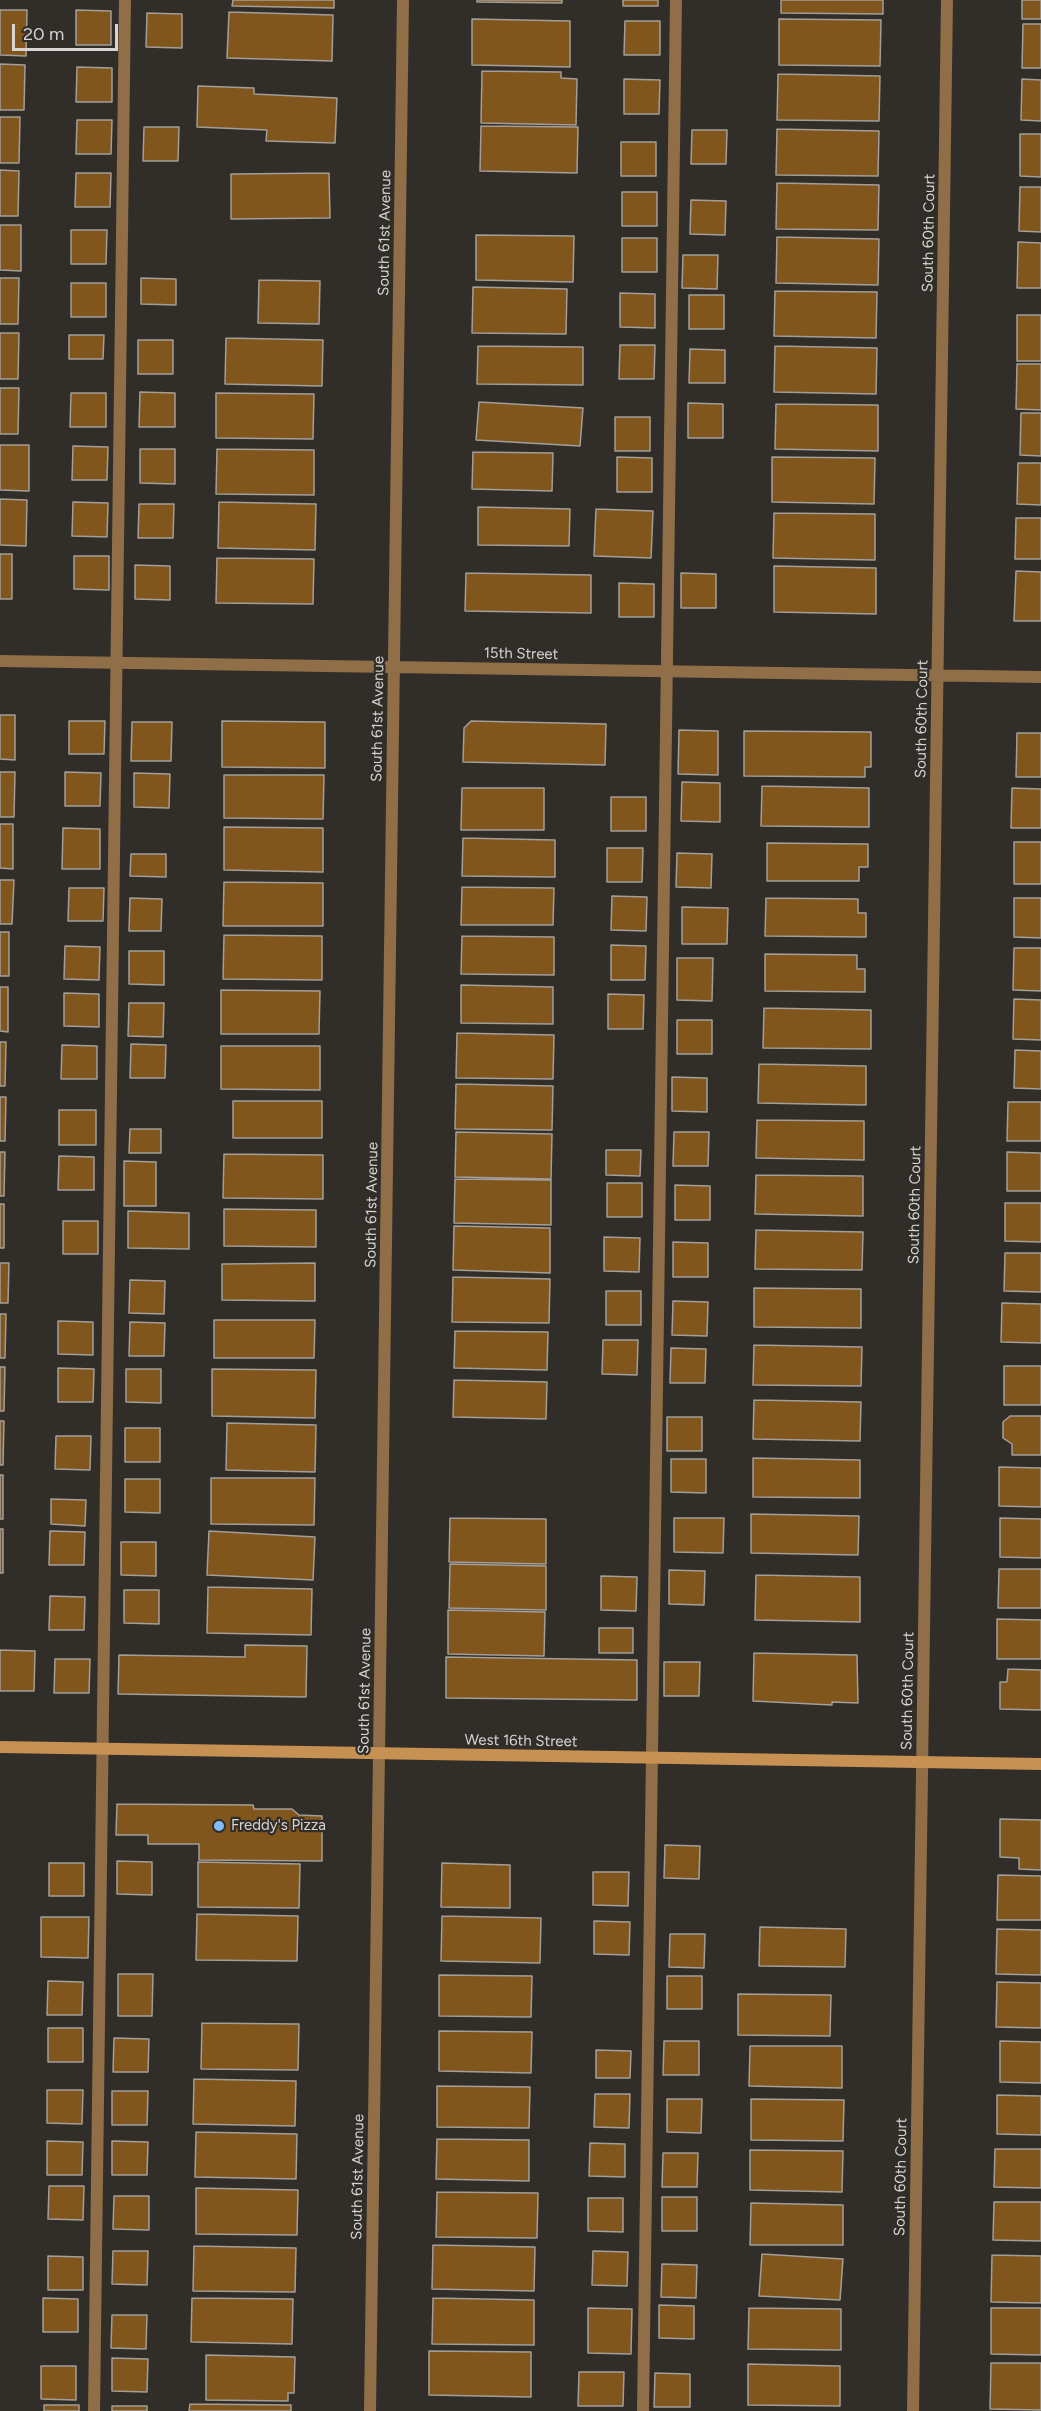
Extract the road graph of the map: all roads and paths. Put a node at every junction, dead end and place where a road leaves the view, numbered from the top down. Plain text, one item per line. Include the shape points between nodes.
1 (125, 0) edge
2 (403, 0) edge
3 (676, 0) edge
4 (947, 0) edge
5 (0, 661) edge
6 (117, 662) junction
7 (394, 667) junction
8 (667, 671) junction
9 (938, 675) junction
10 (1041, 677) edge
11 (0, 1747) edge
12 (102, 1749) junction
13 (379, 1753) junction
14 (652, 1758) junction
15 (922, 1762) junction
16 (1041, 1764) edge
17 (94, 2411) edge
18 (370, 2411) edge
19 (643, 2411) edge
20 (913, 2411) edge

1 - 6 street
2 - 7 street, South 61st Avenue
3 - 8 street
4 - 9 street, South 60th Court
5 - 6 street, 15th Street
6 - 7 street, 15th Street
6 - 12 street
7 - 8 street, 15th Street
7 - 13 street, South 61st Avenue
8 - 9 street, 15th Street
8 - 14 street
9 - 10 street, 15th Street
9 - 15 street, South 60th Court
11 - 12 street, West 16th Street
12 - 13 street, West 16th Street
12 - 17 street
13 - 14 street, West 16th Street
13 - 18 street, South 61st Avenue
14 - 15 street, West 16th Street
14 - 19 street
15 - 16 street, West 16th Street
15 - 20 street, South 60th Court

